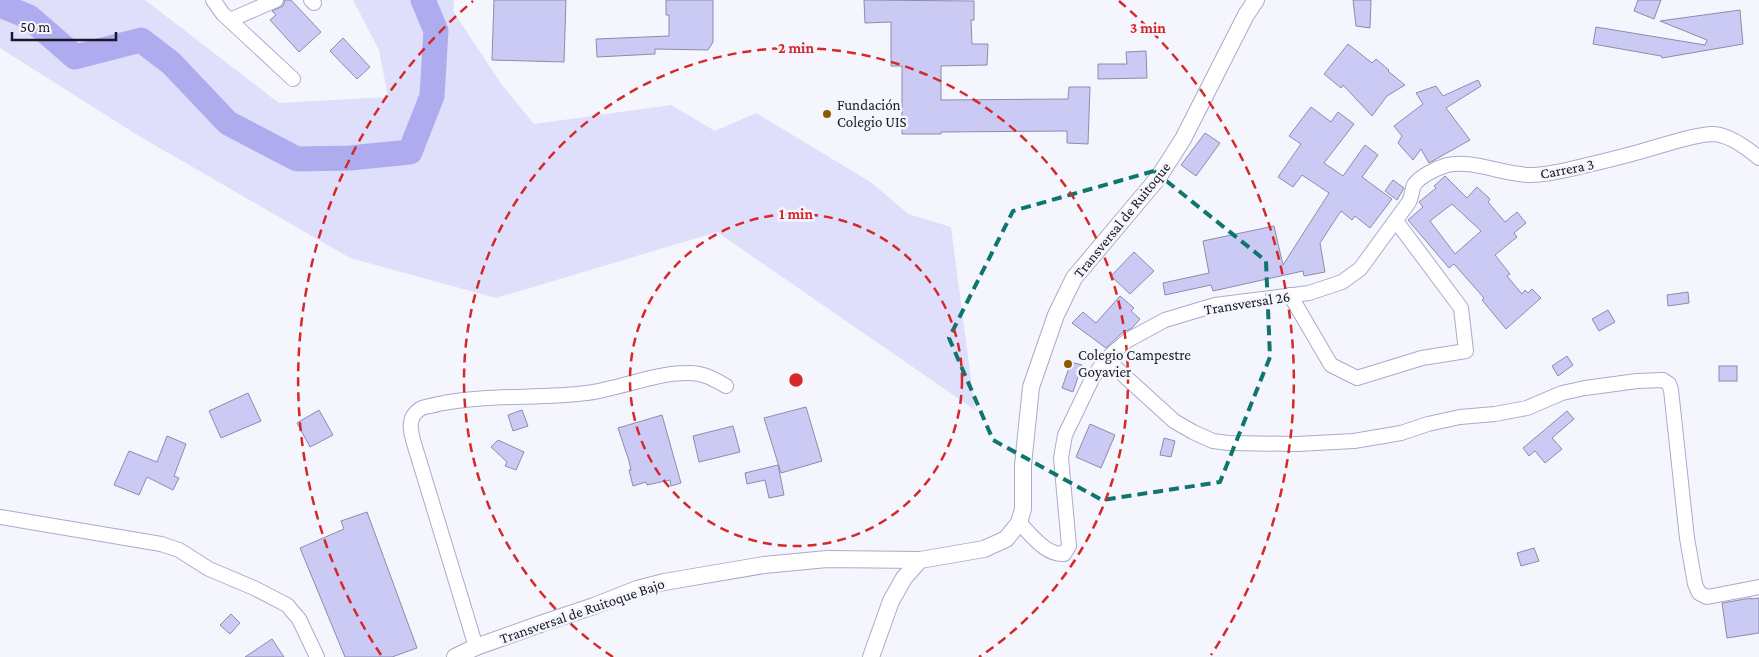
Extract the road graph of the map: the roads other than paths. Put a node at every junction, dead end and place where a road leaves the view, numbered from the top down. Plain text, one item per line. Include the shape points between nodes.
1 (213, 0) edge
2 (276, 0) edge
3 (1256, 0) edge
4 (230, 20) junction
5 (293, 78) dead end
6 (1759, 158) edge
7 (1396, 221) junction
8 (1360, 269) joint
9 (1290, 295) junction
10 (1106, 359) junction
11 (726, 386) dead end
12 (0, 517) edge
13 (1019, 522) junction
14 (920, 560) junction
15 (1759, 587) edge
16 (476, 647) junction
17 (317, 657) edge
18 (455, 657) edge
19 (871, 657) edge

1 - 4 street
2 - 4 street
3 - 13 street, Transversal de Ruitoque via 1178,147 1158,178 1074,278 1056,315 1031,387 1023,465 1024,509
4 - 5 street
6 - 7 street, Carrera 3 via 1725,136 1713,134 1553,173 1517,174 1460,164 1447,165 1418,180 1413,187 1413,195
7 - 8 street, Carrera 3
7 - 9 street via 1461,308 1466,351 1422,358 1357,378 1331,365
8 - 9 street, Transversal 26 via 1342,282 1309,293
9 - 10 street, Transversal 26 via 1215,305 1166,320 1128,340
10 - 13 street, Transversal 26 via 1092,379 1065,435 1061,458 1069,546 1064,554 1048,552
10 - 15 street via 1174,421 1192,432 1228,443 1297,444 1354,440 1401,433 1460,417 1527,408 1585,388 1663,380 1671,390 1687,538 1699,593 1706,597
11 - 16 street via 708,376 688,372 587,393 448,402 420,408 410,425 413,440
12 - 17 street via 161,544 179,550 209,569 287,605 299,619
13 - 14 street via 1006,539 984,549
14 - 16 street, Transversal de Ruitoque Bajo via 827,559 764,564 686,577 637,589
14 - 19 street via 904,578 891,601
16 - 18 street, Transversal de Ruitoque Bajo

